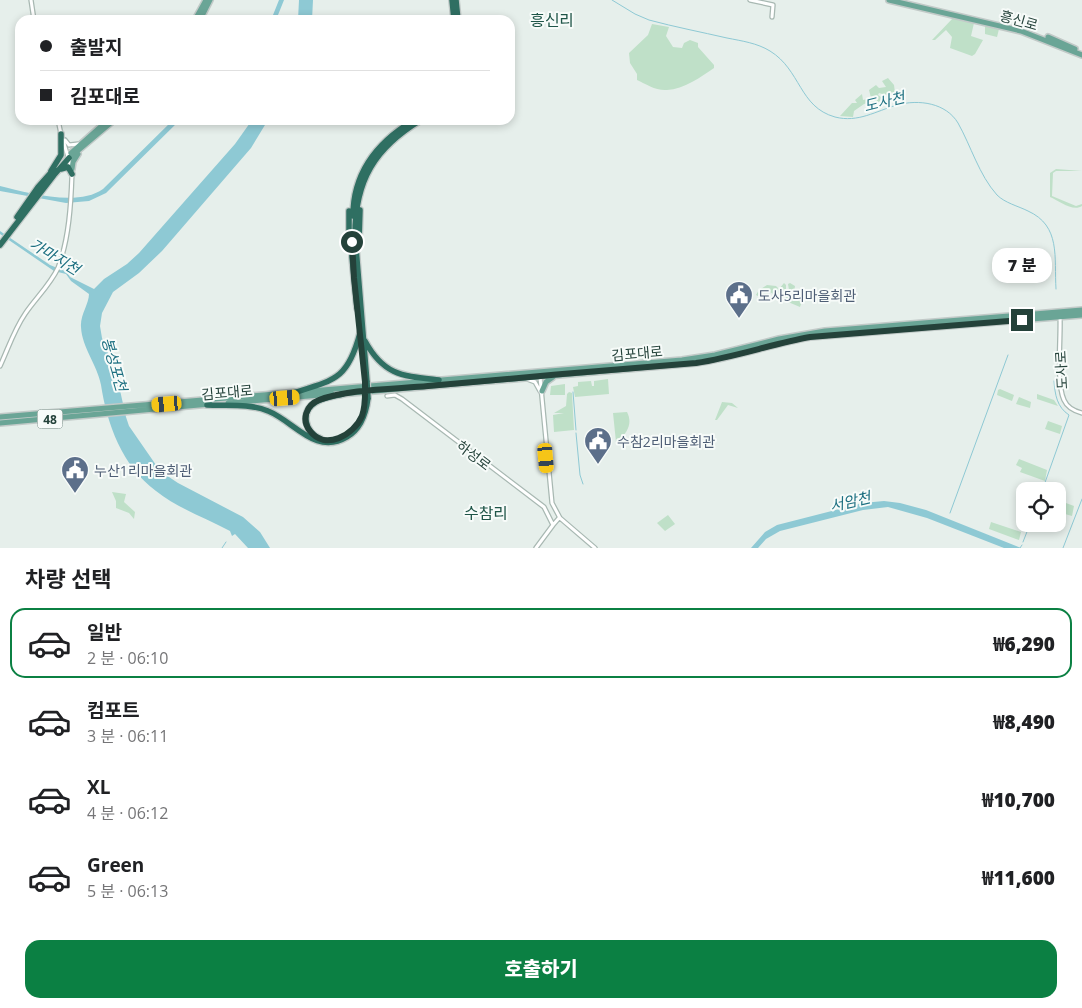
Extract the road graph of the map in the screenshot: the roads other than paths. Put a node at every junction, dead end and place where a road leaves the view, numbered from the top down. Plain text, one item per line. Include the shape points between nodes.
1 (31, 0) edge
2 (206, 0) edge
3 (210, 0) edge
4 (452, 0) edge
5 (456, 0) edge
6 (750, 0) edge
7 (889, 0) edge
8 (902, 0) edge
9 (33, 15) edge
10 (198, 15) edge
11 (202, 15) edge
12 (454, 15) edge
13 (458, 15) edge
14 (772, 17) dead end
15 (1082, 54) edge
16 (59, 125) edge
17 (102, 125) edge
18 (108, 125) edge
19 (407, 125) edge
20 (414, 125) edge
21 (61, 134) junction
22 (87, 138) junction
23 (83, 146) junction
24 (68, 157) junction
25 (72, 172) junction
26 (54, 175) junction
27 (43, 180) junction
28 (41, 187) junction
29 (356, 201) junction
30 (1, 242) edge
31 (1082, 310) edge
32 (1082, 315) edge
33 (1060, 317) junction
34 (361, 335) junction
35 (0, 366) edge
36 (539, 374) junction
37 (561, 375) junction
38 (524, 378) junction
39 (439, 380) junction
40 (541, 391) junction
41 (293, 393) junction
42 (343, 394) junction
43 (387, 396) dead end
44 (367, 398) junction
45 (207, 405) junction
46 (133, 409) junction
47 (1082, 413) edge
48 (0, 417) edge
49 (28, 418) junction
50 (0, 423) edge
51 (559, 518) junction
52 (554, 525) junction
53 (536, 548) edge
54 (594, 548) edge

1 - 9 street
2 - 10 main road
3 - 11 main road
4 - 12 highway
5 - 13 highway
6 - 14 street via 774,5
7 - 15 main road, 흥신로 via 1021,31
8 - 15 main road, 흥신로 via 1022,28 1054,39
16 - 21 street
17 - 22 main road
18 - 23 main road
19 - 29 highway via 372,155 360,175
20 - 29 highway via 393,139 377,156
21 - 22 street via 72,146
21 - 24 street
21 - 27 highway via 62,155
22 - 24 main road
23 - 24 main road
23 - 25 main road via 73,162
24 - 25 street
24 - 26 highway
24 - 27 highway
25 - 26 highway via 66,166
25 - 35 street via 65,239 58,266 21,321
26 - 28 highway
27 - 28 highway
28 - 30 highway
29 - 34 highway via 355,258
31 - 36 main road, 김포대로 / 48 via 819,332 705,357
32 - 33 main road, 김포대로 / 48
33 - 37 main road, 김포대로 / 48 via 810,337 710,361
33 - 47 street, 도사로 via 1062,393 1068,406
34 - 39 highway via 375,358 390,370
34 - 41 highway via 349,365 337,376
34 - 44 highway, bridge
36 - 37 main road, 김포대로 / 48
36 - 38 main road, 김포대로 / 48
36 - 39 main road, 김포대로 / 48
36 - 40 street
37 - 40 main road via 547,380
38 - 40 street via 535,382
38 - 42 main road, 김포대로 / 48
39 - 41 main road, 김포대로 / 48
40 - 51 street via 550,498
40 - 54 street via 554,507 560,518
41 - 46 main road, 김포대로 / 48
42 - 44 highway via 318,400 308,409 306,425 315,436 330,440 348,433 359,422
42 - 45 main road, 김포대로 / 48
43 - 52 street, 하성로 via 395,395 402,399 544,507
44 - 45 highway via 363,420 355,432 328,443 313,440 267,410 246,405
45 - 46 main road, 김포대로 / 48
46 - 49 main road, 48
48 - 49 main road, 48
49 - 50 main road, 48
51 - 52 street
51 - 54 street
52 - 53 street

